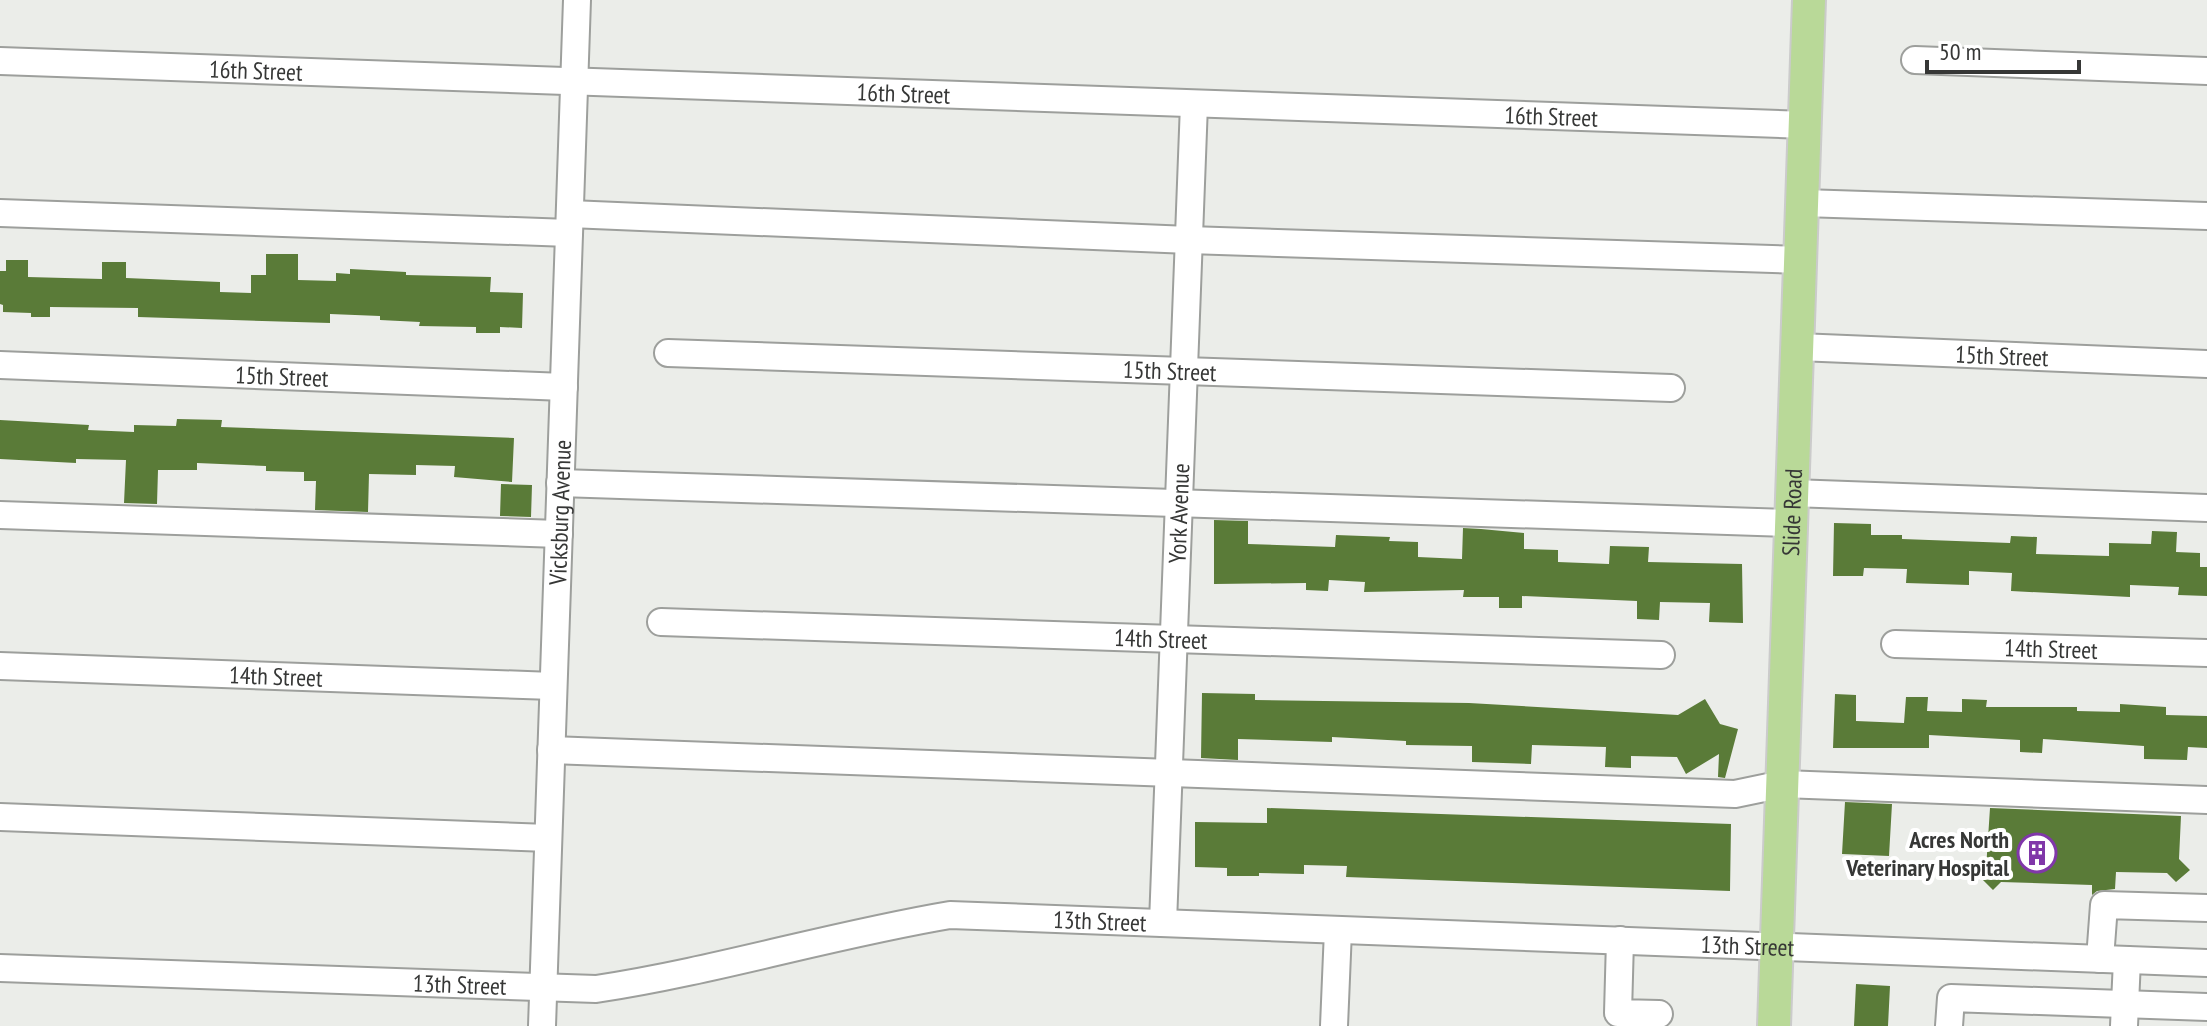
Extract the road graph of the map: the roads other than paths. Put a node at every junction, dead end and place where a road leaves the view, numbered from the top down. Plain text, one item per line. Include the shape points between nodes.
1 (577, 0) edge
2 (1809, 0) edge
3 (1915, 60) dead end
4 (0, 61) edge
5 (2207, 71) edge
6 (574, 82) junction
7 (1194, 104) junction
8 (1805, 125) junction
9 (1803, 203) junction
10 (0, 213) edge
11 (2207, 216) edge
12 (570, 224) junction
13 (1189, 240) junction
14 (1801, 260) junction
15 (1798, 347) junction
16 (668, 353) dead end
17 (2207, 364) edge
18 (0, 365) edge
19 (1185, 370) junction
20 (564, 387) junction
21 (1671, 388) dead end
22 (560, 483) junction
23 (1181, 502) junction
24 (1792, 508) junction
25 (2207, 508) edge
26 (0, 515) edge
27 (559, 534) junction
28 (661, 622) dead end
29 (1177, 639) junction
30 (1895, 644) dead end
31 (2207, 653) edge
32 (1661, 655) dead end
33 (0, 666) edge
34 (553, 686) junction
35 (551, 750) junction
36 (1169, 774) junction
37 (1783, 784) junction
38 (2207, 800) edge
39 (0, 817) edge
40 (548, 838) junction
41 (2207, 908) edge
42 (1163, 923) junction
43 (1338, 930) junction
44 (1620, 940) junction
45 (1777, 946) junction
46 (1952, 955) junction
47 (2100, 959) junction
48 (2127, 960) junction
49 (2207, 963) edge
50 (0, 968) edge
51 (543, 990) junction
52 (1951, 998) junction
53 (2207, 1007) edge
54 (1659, 1014) dead end
55 (2125, 1015) edge
56 (542, 1026) edge
57 (1334, 1026) edge
58 (1774, 1026) edge
59 (1949, 1026) edge

1 - 6 street, Vicksburg Avenue
2 - 8 main road, Slide Road
3 - 5 street
4 - 6 street, 16th Street
6 - 7 street, 16th Street
6 - 12 street, Vicksburg Avenue
7 - 8 street, 16th Street
7 - 13 street, York Avenue
8 - 9 main road, Slide Road
9 - 11 street
9 - 14 main road, Slide Road
10 - 12 street
12 - 13 street
12 - 20 street, Vicksburg Avenue
13 - 14 street
13 - 19 street, York Avenue
14 - 15 main road, Slide Road
15 - 17 street, 15th Street
15 - 24 main road, Slide Road
16 - 19 street, 15th Street
18 - 20 street, 15th Street
19 - 21 street, 15th Street
19 - 23 street, York Avenue
20 - 22 street, Vicksburg Avenue
22 - 23 street
22 - 27 street, Vicksburg Avenue
23 - 24 street
23 - 29 street, York Avenue
24 - 25 street
24 - 37 main road, Slide Road
26 - 27 street
27 - 34 street, Vicksburg Avenue
28 - 29 street, 14th Street
29 - 32 street, 14th Street
29 - 36 street, York Avenue
30 - 31 street, 14th Street
33 - 34 street, 14th Street
34 - 35 street, Vicksburg Avenue
35 - 36 street
35 - 40 street, Vicksburg Avenue
36 - 37 street via 1735,794
36 - 42 street, York Avenue
37 - 38 street
37 - 45 main road, Slide Road
39 - 40 street
40 - 51 street, Vicksburg Avenue
41 - 47 street via 2104,905
42 - 43 street, 13th Street
42 - 51 street, 13th Street via 950,915 648,981
43 - 44 street, 13th Street
43 - 57 street
44 - 45 street, 13th Street
44 - 54 street via 1609,1012
45 - 46 street, 13th Street
45 - 58 main road, Slide Road
46 - 47 street, 13th Street
46 - 52 street
47 - 48 street, 13th Street
48 - 49 street, 13th Street
48 - 55 street
50 - 51 street, 13th Street
51 - 56 street, Vicksburg Avenue
52 - 55 street
52 - 59 street
53 - 55 street

